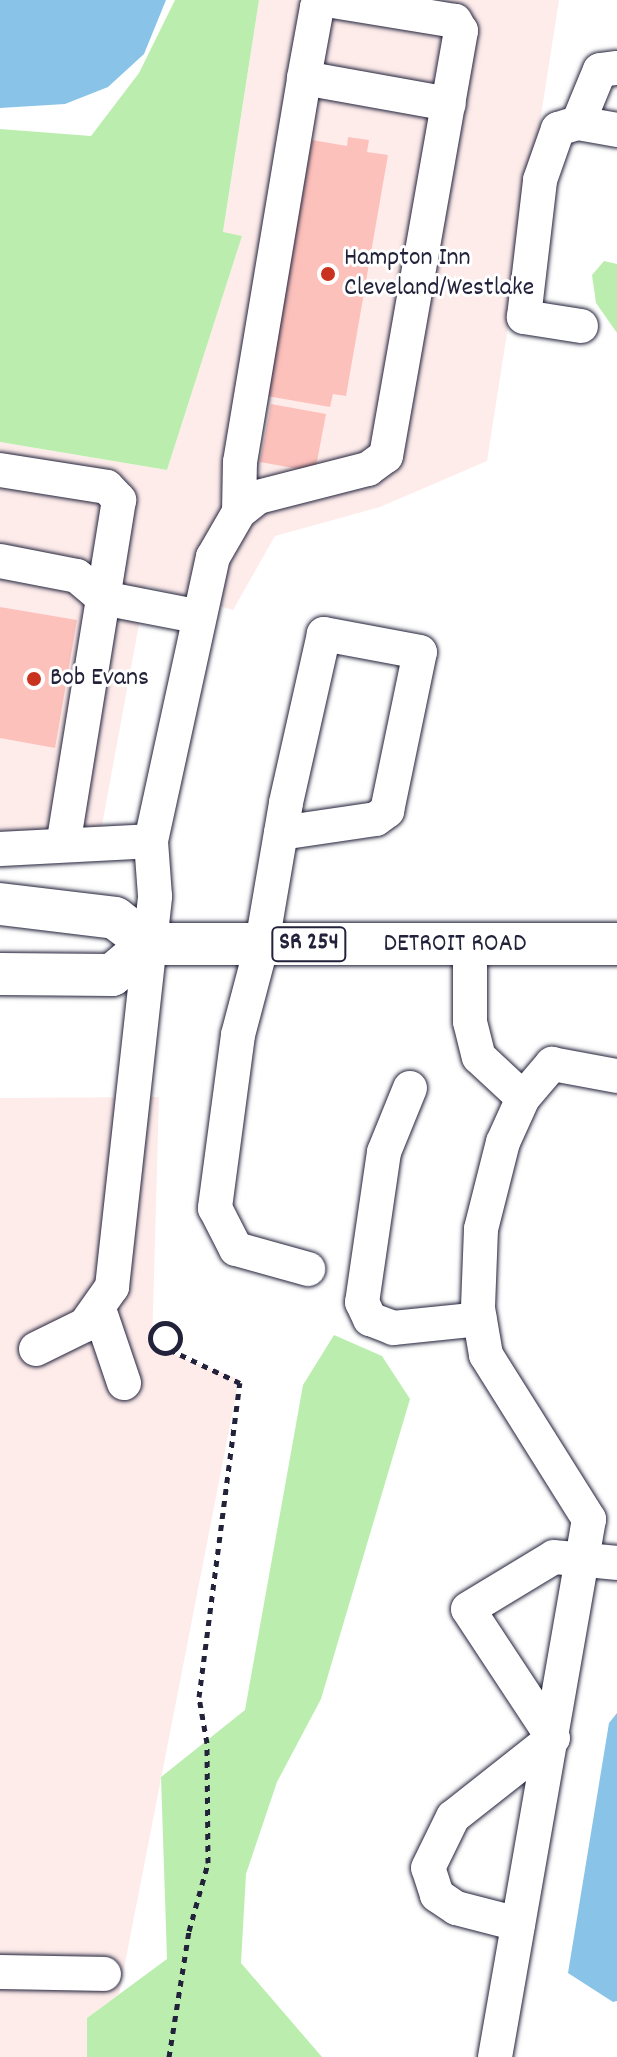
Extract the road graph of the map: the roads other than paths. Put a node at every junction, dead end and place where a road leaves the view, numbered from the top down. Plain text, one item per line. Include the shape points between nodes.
1 (326, 0) edge
2 (617, 68) edge
3 (304, 78) junction
4 (449, 104) junction
5 (578, 123) junction
6 (617, 130) edge
7 (581, 326) dead end
8 (0, 470) edge
9 (239, 512) junction
10 (0, 561) edge
11 (103, 598) junction
12 (196, 616) junction
13 (281, 833) junction
14 (151, 841) junction
15 (63, 844) junction
16 (0, 849) edge
17 (0, 904) edge
18 (149, 944) junction
19 (262, 944) junction
20 (617, 944) edge
21 (470, 945) junction
22 (0, 974) edge
23 (617, 1076) edge
24 (410, 1088) dead end
25 (523, 1098) junction
26 (308, 1269) dead end
27 (100, 1312) junction
28 (480, 1319) junction
29 (36, 1349) dead end
30 (124, 1383) dead end
31 (601, 1560) edge
32 (553, 1738) junction
33 (518, 1924) junction
34 (0, 1972) edge
35 (104, 1974) dead end
36 (495, 2057) edge

1 - 3 street via 317,7
1 - 4 street via 455,21 461,31
2 - 5 street via 600,70
3 - 4 street
3 - 9 street via 240,462
4 - 9 street via 386,456 368,469 280,486
5 - 6 street
5 - 7 street via 558,129 540,180 524,317
8 - 11 street via 107,487 119,500
9 - 12 street via 213,557
10 - 11 street via 77,576
11 - 12 street
11 - 15 street
12 - 14 street
13 - 13 street via 376,819 387,811 420,652 324,634
13 - 19 street
14 - 15 street
14 - 18 street
15 - 16 street
17 - 18 main road via 115,918
18 - 19 main road, DETROIT ROAD / SR 254
18 - 22 main road via 112,975
18 - 27 street via 112,1287
19 - 21 main road, DETROIT ROAD / SR 254
19 - 26 street via 238,1035 215,1208 236,1249
20 - 21 main road, DETROIT ROAD / SR 254
21 - 25 street via 470,1022 479,1057
23 - 25 street via 552,1064
24 - 28 street via 384,1152 362,1302 370,1319 393,1328
25 - 28 street via 503,1142 481,1229
27 - 29 street
27 - 30 street
28 - 31 street via 495,1378 589,1519
31 - 32 street
31 - 32 street via 554,1557 468,1609
32 - 33 street
32 - 33 street via 453,1817 430,1853 437,1895 456,1908
33 - 36 street
34 - 35 street

